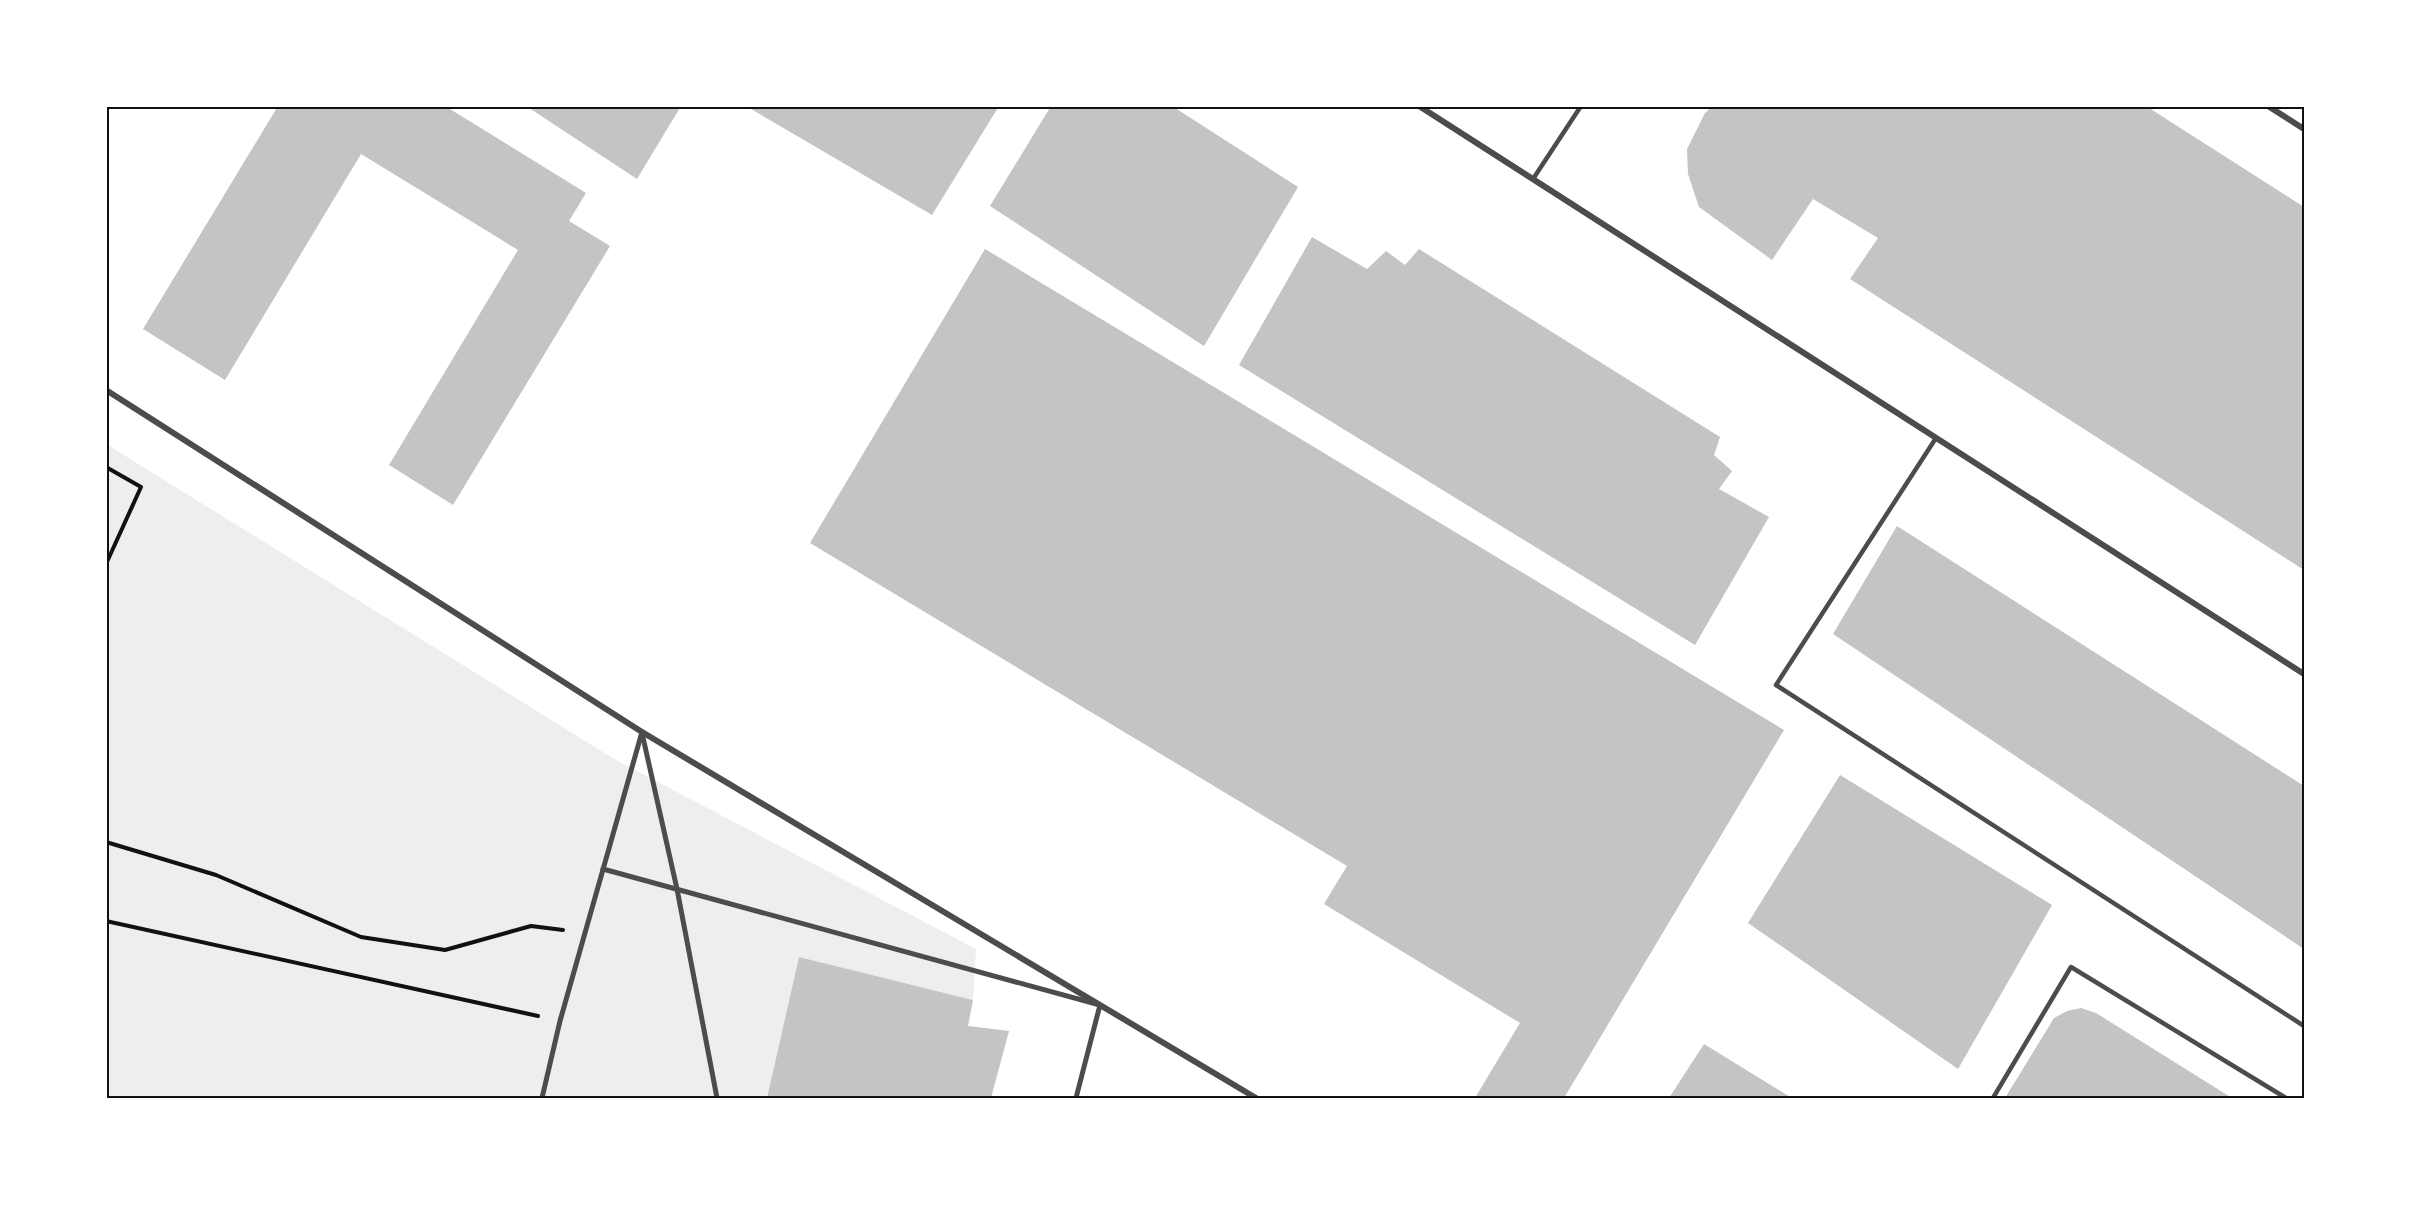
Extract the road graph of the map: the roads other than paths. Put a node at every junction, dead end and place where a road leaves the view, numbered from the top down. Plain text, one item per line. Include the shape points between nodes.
1 (1419, 106) edge
2 (1581, 106) edge
3 (2268, 106) edge
4 (2304, 129) edge
5 (1533, 180) junction
6 (106, 390) edge
7 (1936, 438) junction
8 (2304, 674) edge
9 (642, 732) junction
10 (603, 869) junction
11 (677, 889) junction
12 (1100, 1005) junction
13 (2304, 1026) edge
14 (542, 1098) edge
15 (717, 1098) edge
16 (1076, 1098) edge
17 (1256, 1098) edge
18 (1993, 1098) edge
19 (2286, 1098) edge

1 - 5 street
2 - 5 lane
3 - 4 street
5 - 7 street
6 - 9 street
7 - 8 street
7 - 13 lane via 1776,685
9 - 10 street
9 - 11 street
9 - 12 street
10 - 11 street
10 - 14 street
11 - 12 street
11 - 15 street
12 - 16 street
12 - 17 street
18 - 19 lane via 2071,967

